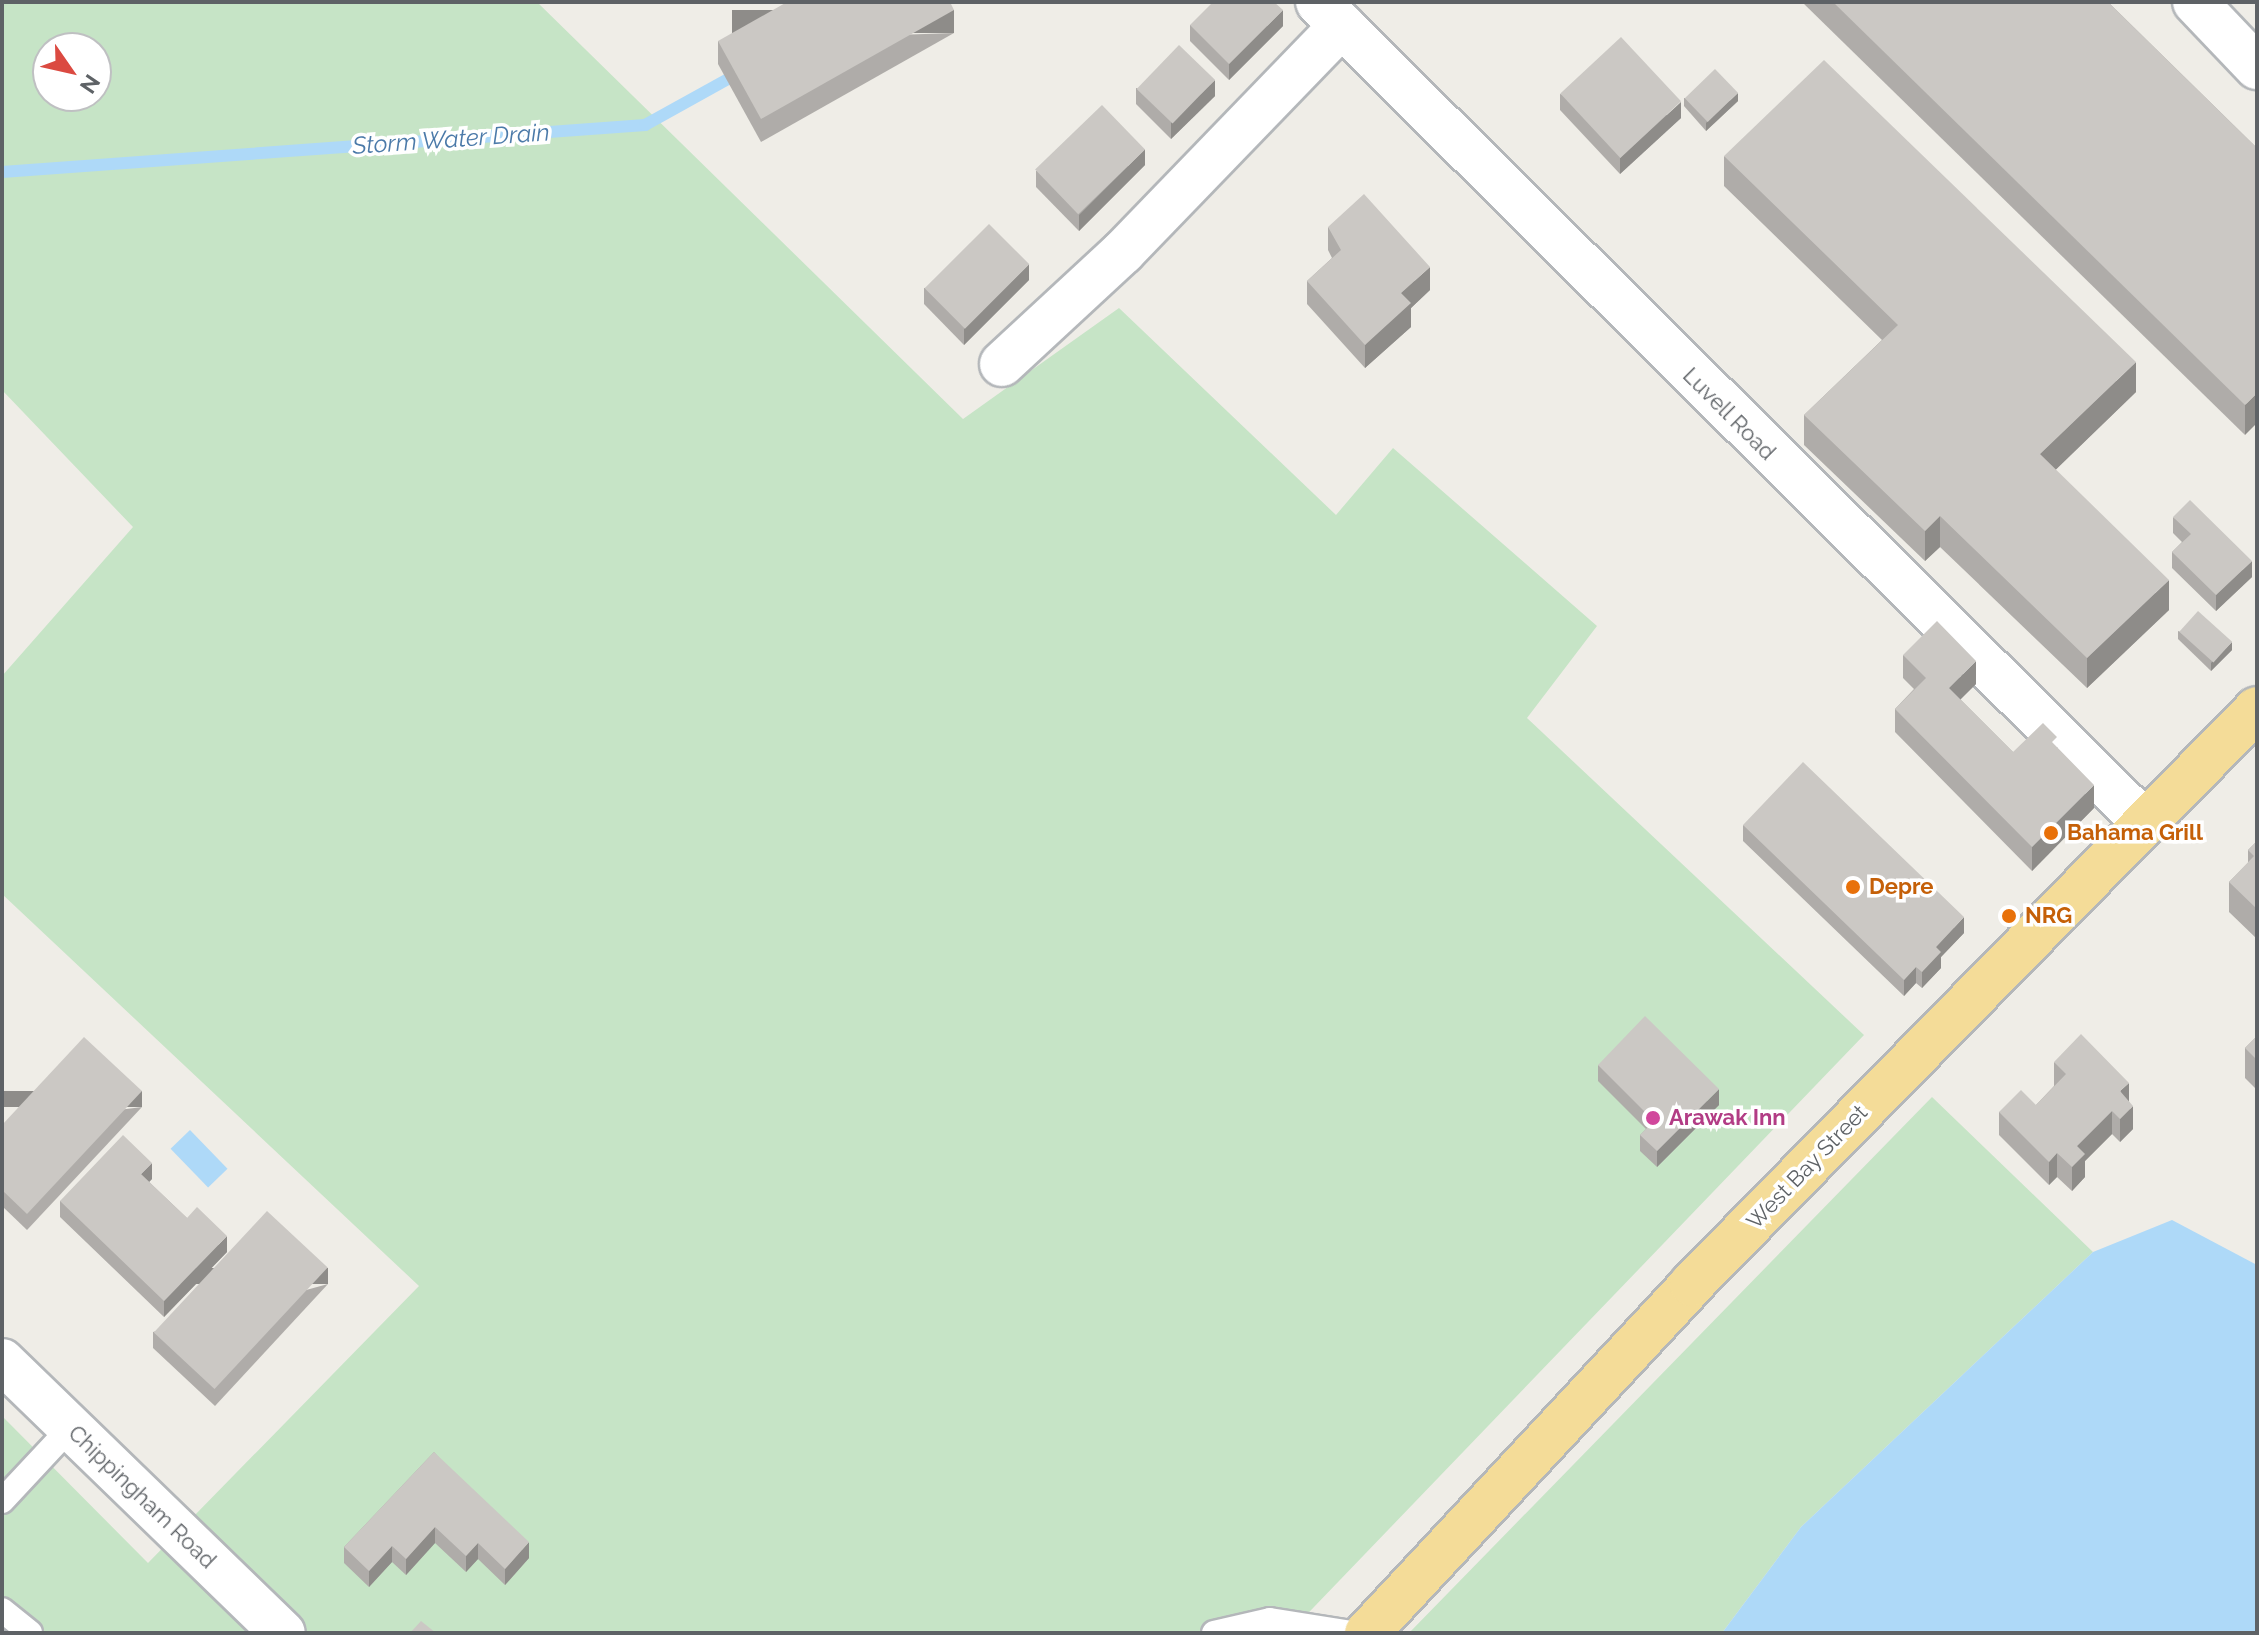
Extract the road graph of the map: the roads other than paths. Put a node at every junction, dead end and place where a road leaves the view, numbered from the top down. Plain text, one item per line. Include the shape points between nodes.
1 (2195, 2) edge
2 (1330, 13) edge
3 (2257, 67) edge
4 (1002, 364) dead end
5 (2257, 709) edge
6 (2145, 823) junction
7 (2, 1361) edge
8 (70, 1428) junction
9 (2, 1501) edge
10 (2, 1610) edge
11 (30, 1633) edge
12 (283, 1633) edge
13 (1214, 1633) edge
14 (1352, 1633) edge
15 (1367, 1633) edge

1 - 3 street
2 - 4 street via 1123,252
2 - 6 street, Luvell Road
5 - 6 highway, West Bay Street
6 - 15 highway, West Bay Street via 1692,1284
7 - 8 street, Chippingham Road
8 - 9 lane
8 - 12 street, Chippingham Road
10 - 11 lane
13 - 14 lane via 1270,1620

